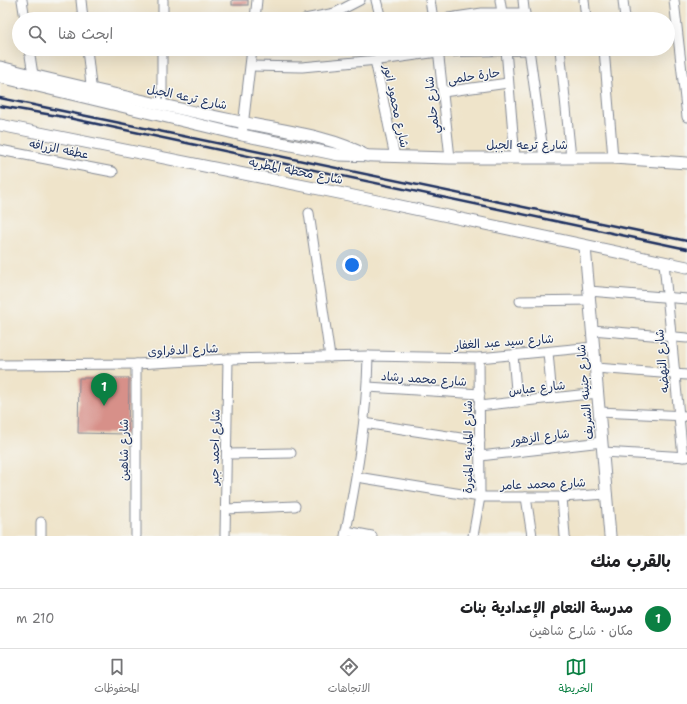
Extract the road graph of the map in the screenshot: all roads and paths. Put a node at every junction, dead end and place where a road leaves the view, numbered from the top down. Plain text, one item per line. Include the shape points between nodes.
1 (22, 0) edge
2 (81, 0) edge
3 (163, 0) edge
4 (257, 0) edge
5 (360, 0) edge
6 (376, 0) edge
7 (430, 0) edge
8 (500, 0) edge
9 (523, 0) edge
10 (584, 0) edge
11 (623, 0) edge
12 (674, 0) edge
13 (24, 12) edge
14 (82, 12) edge
15 (163, 12) edge
16 (256, 12) edge
17 (337, 12) edge
18 (379, 12) edge
19 (432, 12) edge
20 (502, 12) edge
21 (524, 12) edge
22 (585, 12) edge
23 (624, 12) edge
24 (673, 12) edge
25 (675, 43) edge
26 (30, 56) edge
27 (88, 56) edge
28 (162, 56) edge
29 (252, 56) edge
30 (400, 56) edge
31 (439, 56) edge
32 (506, 56) edge
33 (531, 56) edge
34 (561, 56) edge
35 (605, 56) edge
36 (375, 60) junction
37 (251, 66) junction
38 (0, 67) edge
39 (0, 77) edge
40 (34, 81) junction
41 (508, 83) junction
42 (443, 92) junction
43 (92, 94) junction
44 (162, 105) junction
45 (687, 117) edge
46 (244, 123) junction
47 (0, 126) edge
48 (242, 135) junction
49 (0, 150) edge
50 (367, 157) junction
51 (395, 157) junction
52 (450, 158) junction
53 (515, 158) junction
54 (544, 158) junction
55 (571, 158) junction
56 (613, 158) junction
57 (687, 163) edge
58 (113, 172) dead end
59 (309, 213) dead end
60 (585, 246) junction
61 (664, 263) junction
62 (687, 267) edge
63 (589, 295) junction
64 (669, 297) junction
65 (687, 299) edge
66 (520, 301) dead end
67 (592, 330) junction
68 (672, 336) junction
69 (687, 338) edge
70 (594, 347) junction
71 (548, 352) junction
72 (513, 355) junction
73 (368, 356) junction
74 (330, 357) junction
75 (479, 358) junction
76 (228, 359) junction
77 (136, 364) junction
78 (0, 365) edge
79 (596, 368) junction
80 (676, 374) junction
81 (687, 375) edge
82 (368, 387) junction
83 (598, 393) junction
84 (480, 394) junction
85 (552, 398) junction
86 (517, 402) junction
87 (479, 406) junction
88 (599, 412) junction
89 (683, 416) edge
90 (364, 423) junction
91 (480, 441) junction
92 (602, 447) junction
93 (291, 453) dead end
94 (227, 454) junction
95 (480, 456) junction
96 (685, 457) edge
97 (357, 477) junction
98 (607, 494) junction
99 (480, 497) junction
100 (526, 497) junction
101 (562, 497) junction
102 (295, 506) dead end
103 (226, 509) junction
104 (42, 522) dead end
105 (345, 534) edge
106 (41, 536) edge
107 (136, 536) edge
108 (225, 536) edge
109 (372, 536) edge
110 (473, 536) edge
111 (532, 536) edge
112 (565, 536) edge
113 (610, 536) edge

1 - 13 street
2 - 14 street
3 - 15 street
4 - 16 street
5 - 17 street
6 - 18 street
7 - 19 street
8 - 20 street
9 - 21 street
10 - 22 street
11 - 23 street
12 - 24 street
25 - 45 street
26 - 40 street
27 - 43 street
28 - 44 street
29 - 37 street
30 - 36 street
31 - 42 street, شارع حلمي
32 - 41 street
33 - 54 street
34 - 55 street
35 - 56 street
36 - 37 street via 302,67
36 - 51 street, شارع محمود انور
37 - 46 street
38 - 40 street, شارع ترعه الجبل
39 - 40 street, شارع ترعه الجبل
40 - 43 street, شارع ترعه الجبل
41 - 42 street, حارة حلمى
41 - 53 street
42 - 52 street, شارع حلمي
43 - 44 street, شارع ترعه الجبل
43 - 48 street, شارع ترعه الجبل
44 - 46 street, شارع ترعه الجبل
46 - 48 street
46 - 50 street, شارع ترعه الجبل via 337,143 354,148
47 - 60 street, شارع محطه المطريه via 344,194
48 - 50 street, شارع ترعه الجبل via 340,155
49 - 58 street, عطفه الزرافه
50 - 51 street, شارع ترعه الجبل
51 - 52 street, شارع ترعه الجبل
52 - 53 street, شارع ترعه الجبل
53 - 54 street, شارع ترعه الجبل
54 - 55 street, شارع ترعه الجبل
55 - 56 street, شارع ترعه الجبل
56 - 57 street, شارع ترعه الجبل
59 - 74 street
60 - 61 street, شارع محطه المطريه
60 - 63 street, شارع جنينه الشريف
61 - 62 street, شارع محطه المطريه
61 - 64 street, شارع النهضه
63 - 64 street
63 - 66 street
63 - 67 street, شارع جنينه الشريف
64 - 65 street
64 - 68 street, شارع النهضه
67 - 68 street
67 - 70 street, شارع جنينه الشريف
68 - 69 street
68 - 80 street, شارع النهضه
70 - 71 street, شارع سيد عبد الغفار
70 - 79 street, شارع جنينه الشريف
71 - 72 street, شارع سيد عبد الغفار
71 - 85 street
72 - 75 street, شارع سيد عبد الغفار
72 - 86 street
73 - 74 street, شارع الدفراوى
73 - 75 street, شارع سيد عبد الغفار
73 - 82 street
74 - 76 street, شارع الدفراوى
75 - 84 street, شارع المدينه المنورة
76 - 77 street, شارع الدفراوى
76 - 94 street, شارع احمد جبر
77 - 78 street, شارع الدفراوى
77 - 107 street, شارع شاهين
79 - 80 street
79 - 83 street, شارع جنينه الشريف
80 - 81 street
80 - 89 street, شارع النهضه
82 - 84 street, شارع محمد رشاد
82 - 90 street
83 - 85 street, شارع عباس
83 - 88 street, شارع جنينه الشريف
84 - 87 street, شارع المدينه المنورة
85 - 86 street, شارع عباس
86 - 87 street, شارع عباس
87 - 91 street, شارع المدينه المنورة
88 - 89 street
88 - 92 street, شارع جنينه الشريف
89 - 96 street, شارع النهضه
90 - 91 street
90 - 97 street
91 - 95 street, شارع المدينه المنورة
92 - 95 street, شارع الزهور
92 - 96 street, شارع الزهور
92 - 98 street, شارع جنينه الشريف
93 - 94 street
94 - 103 street, شارع احمد جبر
95 - 99 street, شارع المدينه المنورة
97 - 99 street, شارع محمد عامر
97 - 105 street
98 - 101 street, شارع محمد عامر
98 - 113 street, شارع جنينه الشريف
99 - 100 street, شارع محمد عامر
99 - 110 street, شارع المدينه المنورة
100 - 101 street, شارع محمد عامر
100 - 111 street
101 - 112 street
102 - 103 street
103 - 108 street, شارع احمد جبر
104 - 106 street
105 - 109 street

